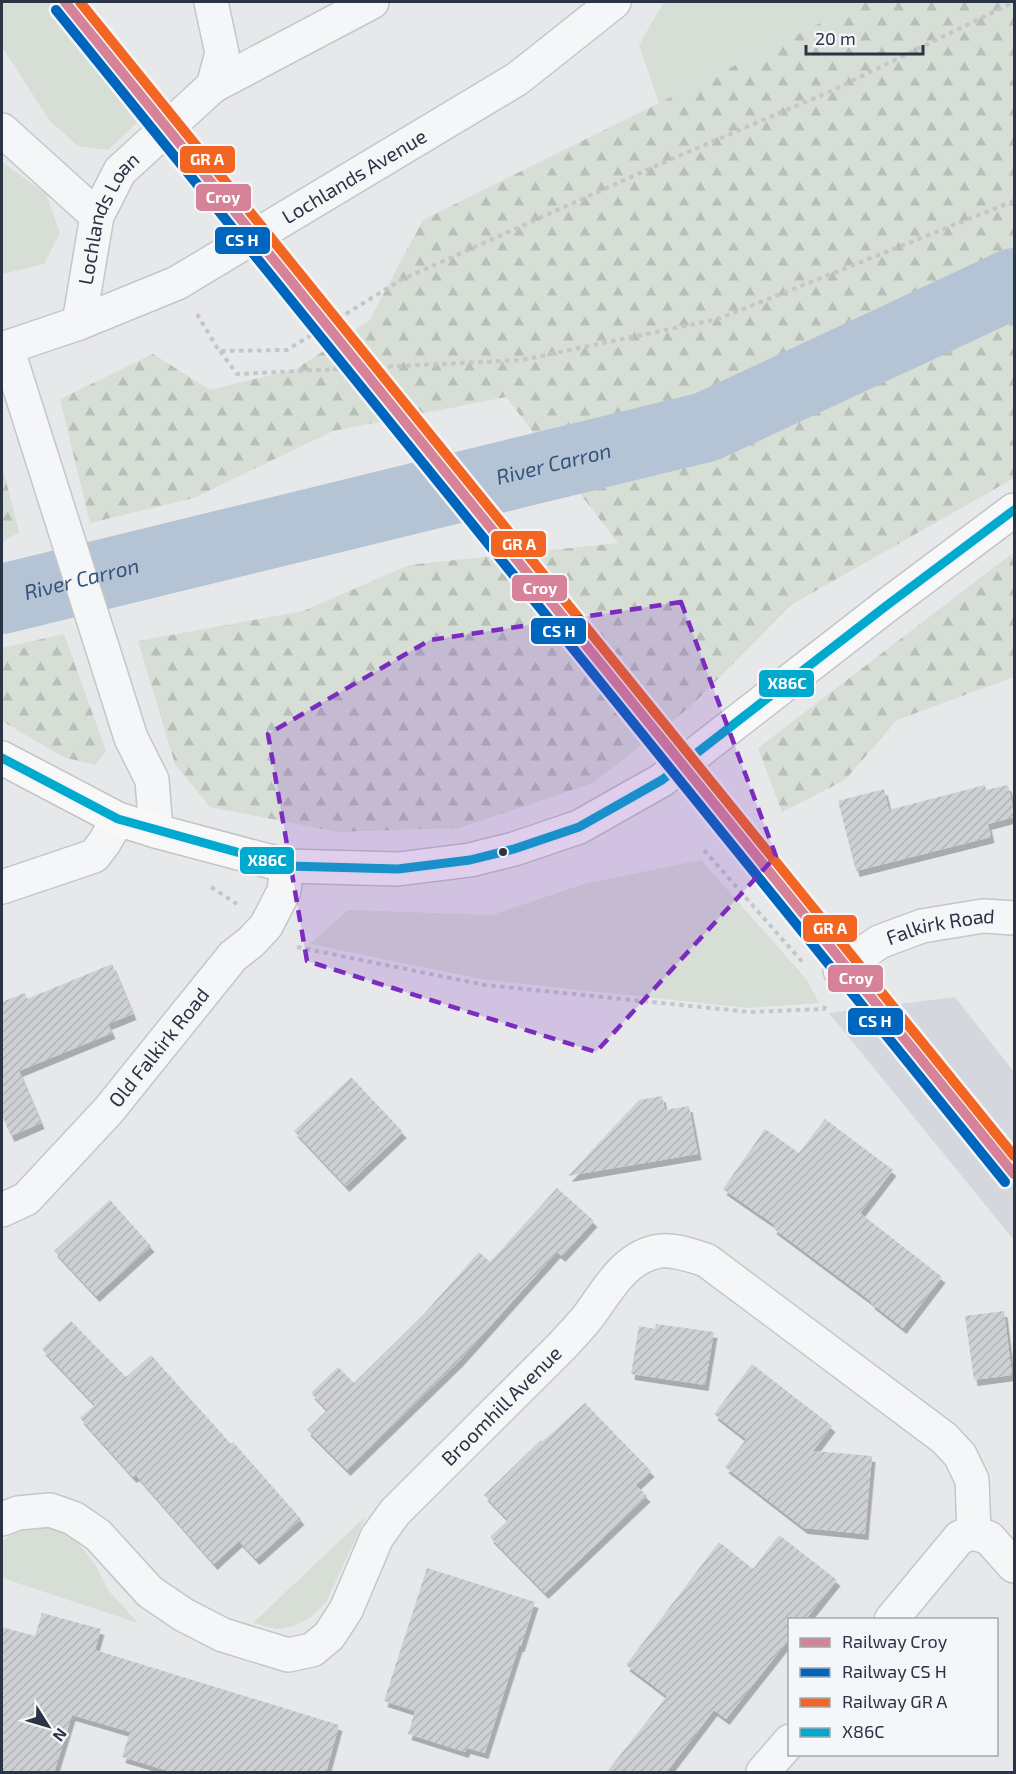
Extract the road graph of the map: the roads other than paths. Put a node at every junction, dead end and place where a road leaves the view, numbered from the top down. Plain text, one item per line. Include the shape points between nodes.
1 (211, 2) edge
2 (372, 2) edge
3 (614, 2) edge
4 (213, 86) junction
5 (2, 130) edge
6 (97, 216) junction
7 (79, 323) junction
8 (4, 348) edge
9 (1014, 510) edge
10 (2, 758) edge
11 (118, 819) junction
12 (156, 831) junction
13 (287, 866) junction
14 (2, 887) edge
15 (1014, 918) edge
16 (840, 970) road end
17 (2, 1210) edge
18 (2, 1519) edge
19 (974, 1533) junction
20 (1014, 1566) edge
21 (893, 1618) edge
22 (788, 1742) edge
23 (763, 1773) edge

1 - 4 street via 222,53
2 - 4 street, Lochlands Loan
3 - 7 street, Lochlands Avenue via 517,79 177,283
4 - 6 street, Lochlands Loan via 120,171
5 - 6 street
6 - 7 street, Lochlands Loan
7 - 8 street
8 - 12 street via 131,738 152,780
9 - 13 main road via 662,780 579,827 470,860 398,868
10 - 11 main road
11 - 12 main road
11 - 14 street via 94,856
12 - 13 main road
13 - 17 street, Old Falkirk Road via 285,891 266,926 233,956 108,1111 26,1199
15 - 16 street, Falkirk Road via 983,916 922,926 879,942
18 - 19 street, Broomhill Avenue via 50,1510 73,1518 98,1535 150,1592 184,1616 223,1635 288,1655 312,1650 329,1636 346,1610 377,1537 395,1512 562,1346 622,1271 639,1257 662,1250 706,1260 944,1438 960,1455 972,1480
19 - 20 street via 989,1538
19 - 21 street via 960,1537
22 - 23 street

